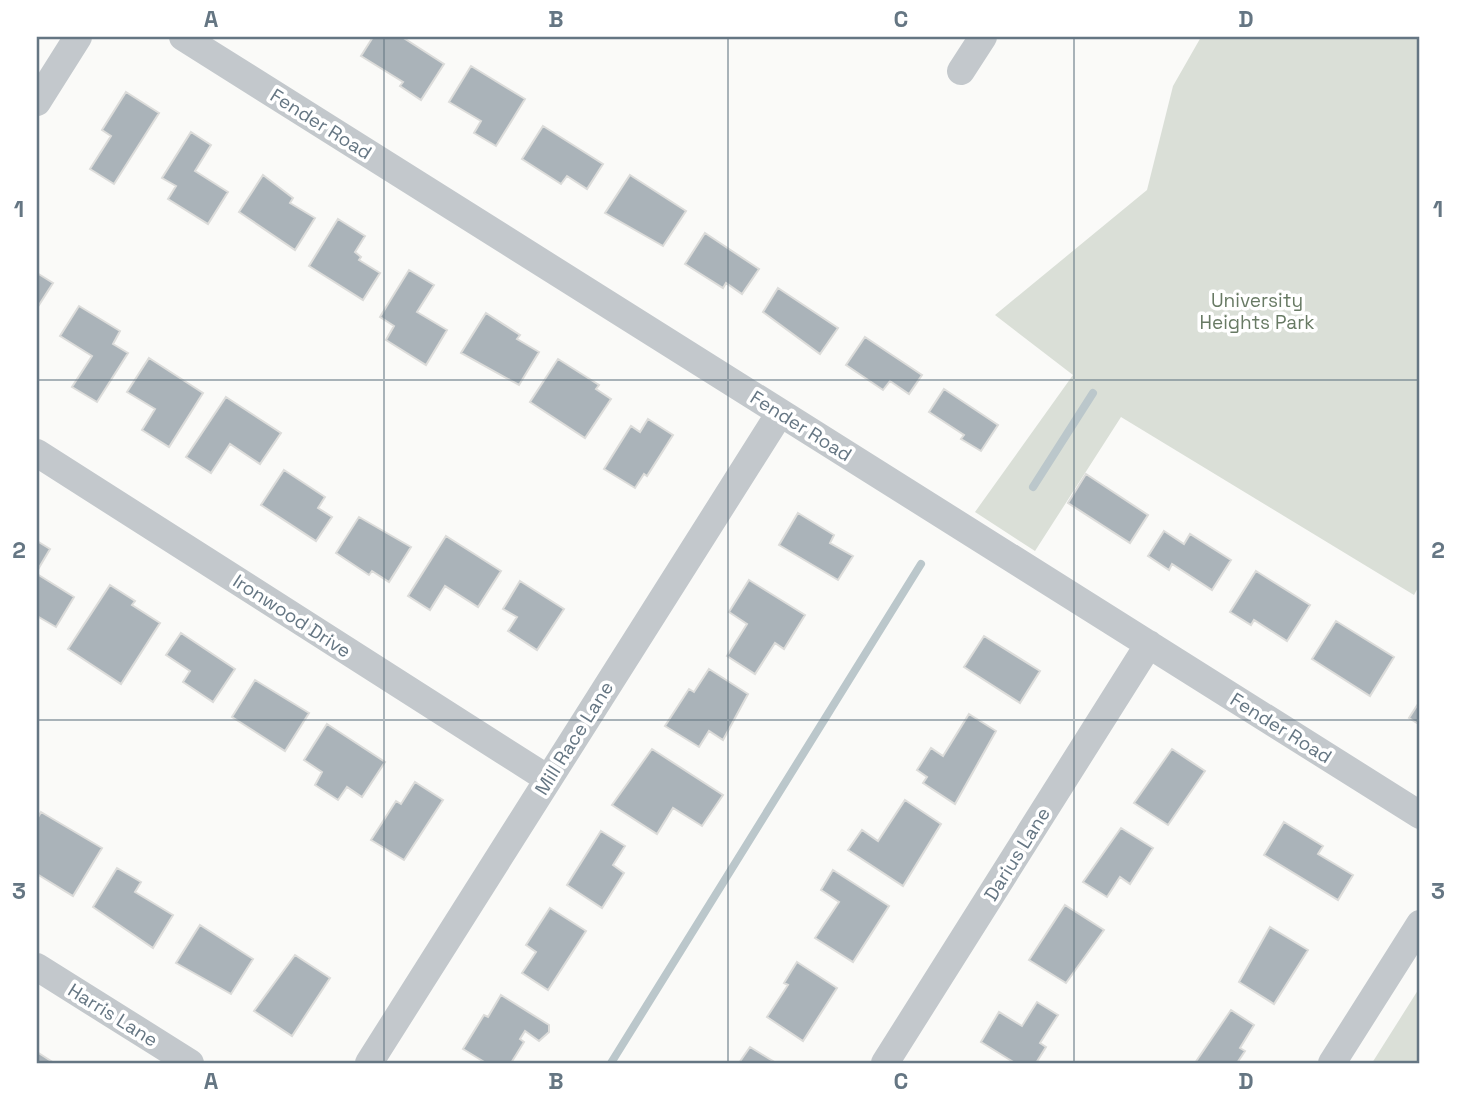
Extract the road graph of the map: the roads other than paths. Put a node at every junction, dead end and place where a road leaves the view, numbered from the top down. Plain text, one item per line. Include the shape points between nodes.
1 (78, 37) edge
2 (183, 37) edge
3 (983, 37) edge
4 (961, 71) dead end
5 (37, 102) edge
6 (780, 413) junction
7 (37, 453) edge
8 (1149, 644) junction
9 (548, 779) junction
10 (1420, 816) edge
11 (1420, 924) edge
12 (37, 967) edge
13 (190, 1063) edge
14 (369, 1063) edge
15 (885, 1063) edge
16 (1332, 1063) edge

1 - 5 street
2 - 6 street, Fender Road
3 - 4 street
6 - 8 street, Fender Road
6 - 9 street, Mill Race Lane
7 - 9 street, Ironwood Drive
8 - 10 street, Fender Road
8 - 15 street, Darius Lane
9 - 14 street, Mill Race Lane
11 - 16 street
12 - 13 street, Harris Lane

